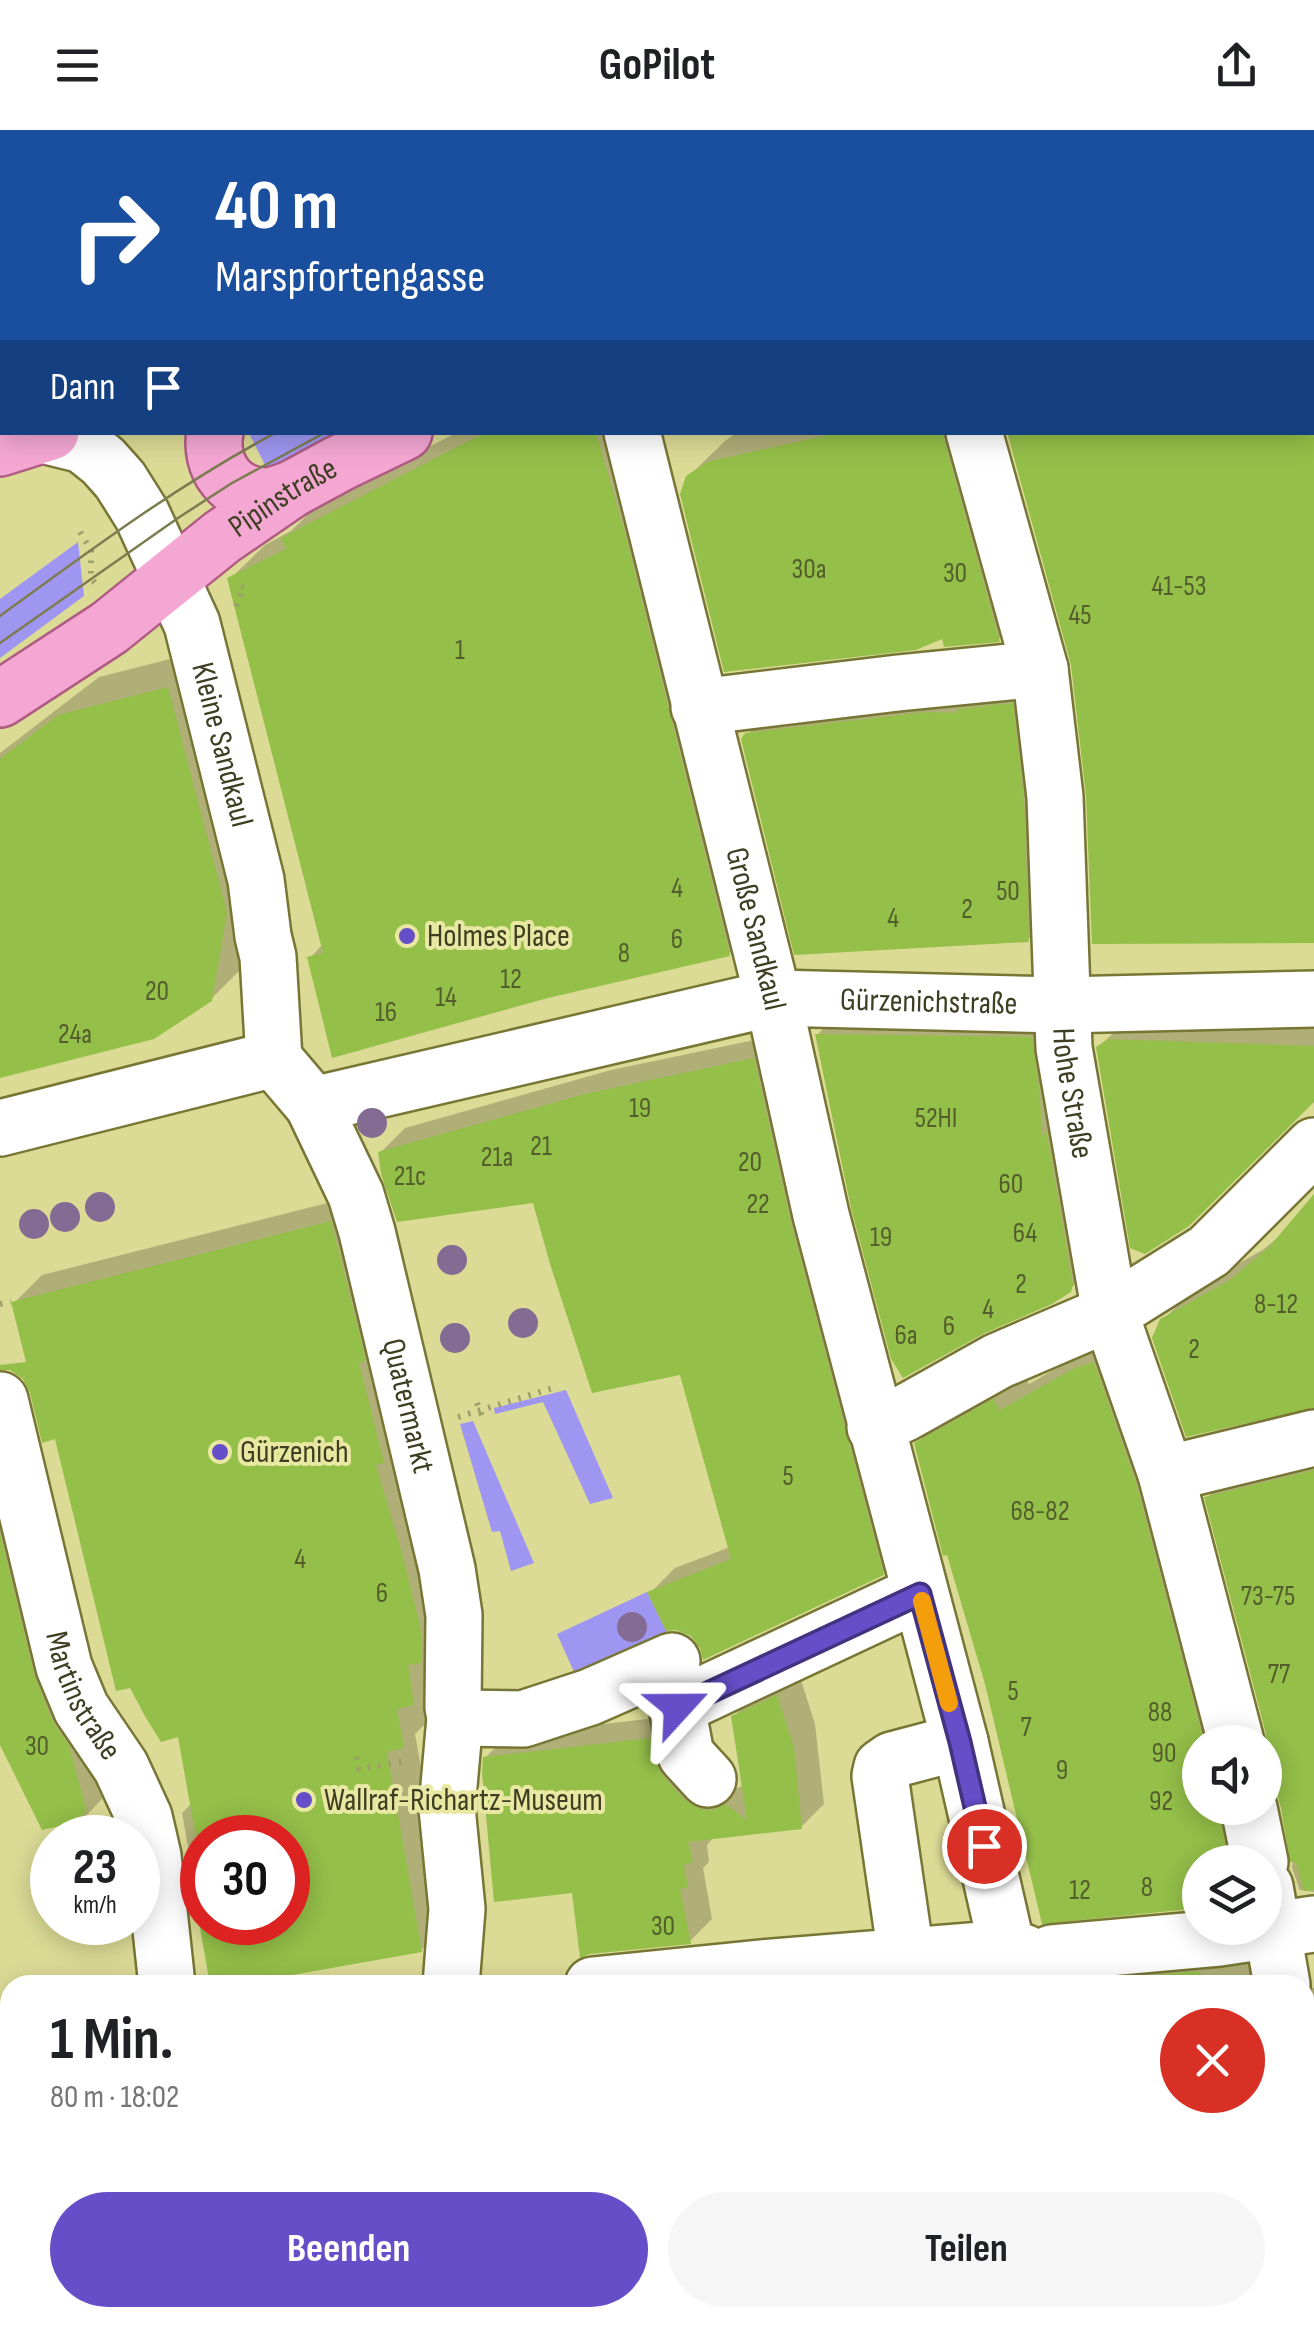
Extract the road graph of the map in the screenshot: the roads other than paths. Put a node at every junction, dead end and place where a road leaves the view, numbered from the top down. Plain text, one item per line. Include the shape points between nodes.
1 (214, 435) edge
2 (398, 435) edge
3 (635, 435) edge
4 (975, 435) edge
5 (31, 438) edge
6 (292, 489) junction
7 (172, 578) junction
8 (1040, 669) junction
9 (0, 699) edge
10 (700, 706) junction
11 (774, 998) junction
12 (1314, 999) edge
13 (1062, 1006) junction
14 (274, 1059) junction
15 (313, 1105) junction
16 (0, 1128) edge
17 (1314, 1146) edge
18 (1110, 1314) junction
19 (1, 1408) edge
20 (876, 1426) junction
21 (1314, 1438) edge
22 (1166, 1474) junction
23 (920, 1594) junction
24 (675, 1684) junction
25 (455, 1718) junction
26 (1232, 1725) edge
27 (960, 1742) junction
28 (708, 1779) dead end
29 (1284, 1913) edge
30 (906, 1955) junction
31 (1031, 1965) edge
32 (166, 1975) edge
33 (452, 1975) edge
34 (697, 1975) edge
35 (1282, 1975) edge

1 - 6 main road via 217,466 245,492 269,496
2 - 6 main road, Pipinstraße
3 - 10 street, Große Sandkaul
4 - 8 street, Hohe Straße
5 - 7 street, Kleine Sandkaul via 84,445 104,462 142,515
6 - 7 main road, Pipinstraße
7 - 9 main road, Pipinstraße
7 - 14 street, Kleine Sandkaul via 192,624 256,880
8 - 10 street
8 - 13 street, Hohe Straße via 1055,797
10 - 11 street, Große Sandkaul
11 - 13 street, Gürzenichstraße
11 - 15 street, Gürzenichstraße
11 - 20 street, Große Sandkaul
12 - 13 street, Gürzenichstraße
13 - 18 street, Hohe Straße
14 - 15 street
14 - 16 street
15 - 25 street, Quatermarkt via 356,1196 447,1569
17 - 18 street via 1209,1251
18 - 20 street via 998,1361
18 - 22 street, Hohe Straße
19 - 32 street, Martinstraße via 64,1667 144,1817
20 - 23 street, Große Sandkaul
21 - 22 street
22 - 26 street, Hohe Straße
23 - 24 street
23 - 27 street, Große Sandkaul
24 - 25 street via 590,1697 523,1719
24 - 28 street via 686,1755
25 - 33 street, Quatermarkt via 447,1808 457,1910
27 - 30 street via 882,1767
27 - 31 street, Große Sandkaul
29 - 31 street via 1219,1938 1052,1953
29 - 35 street
30 - 31 street
30 - 34 street

